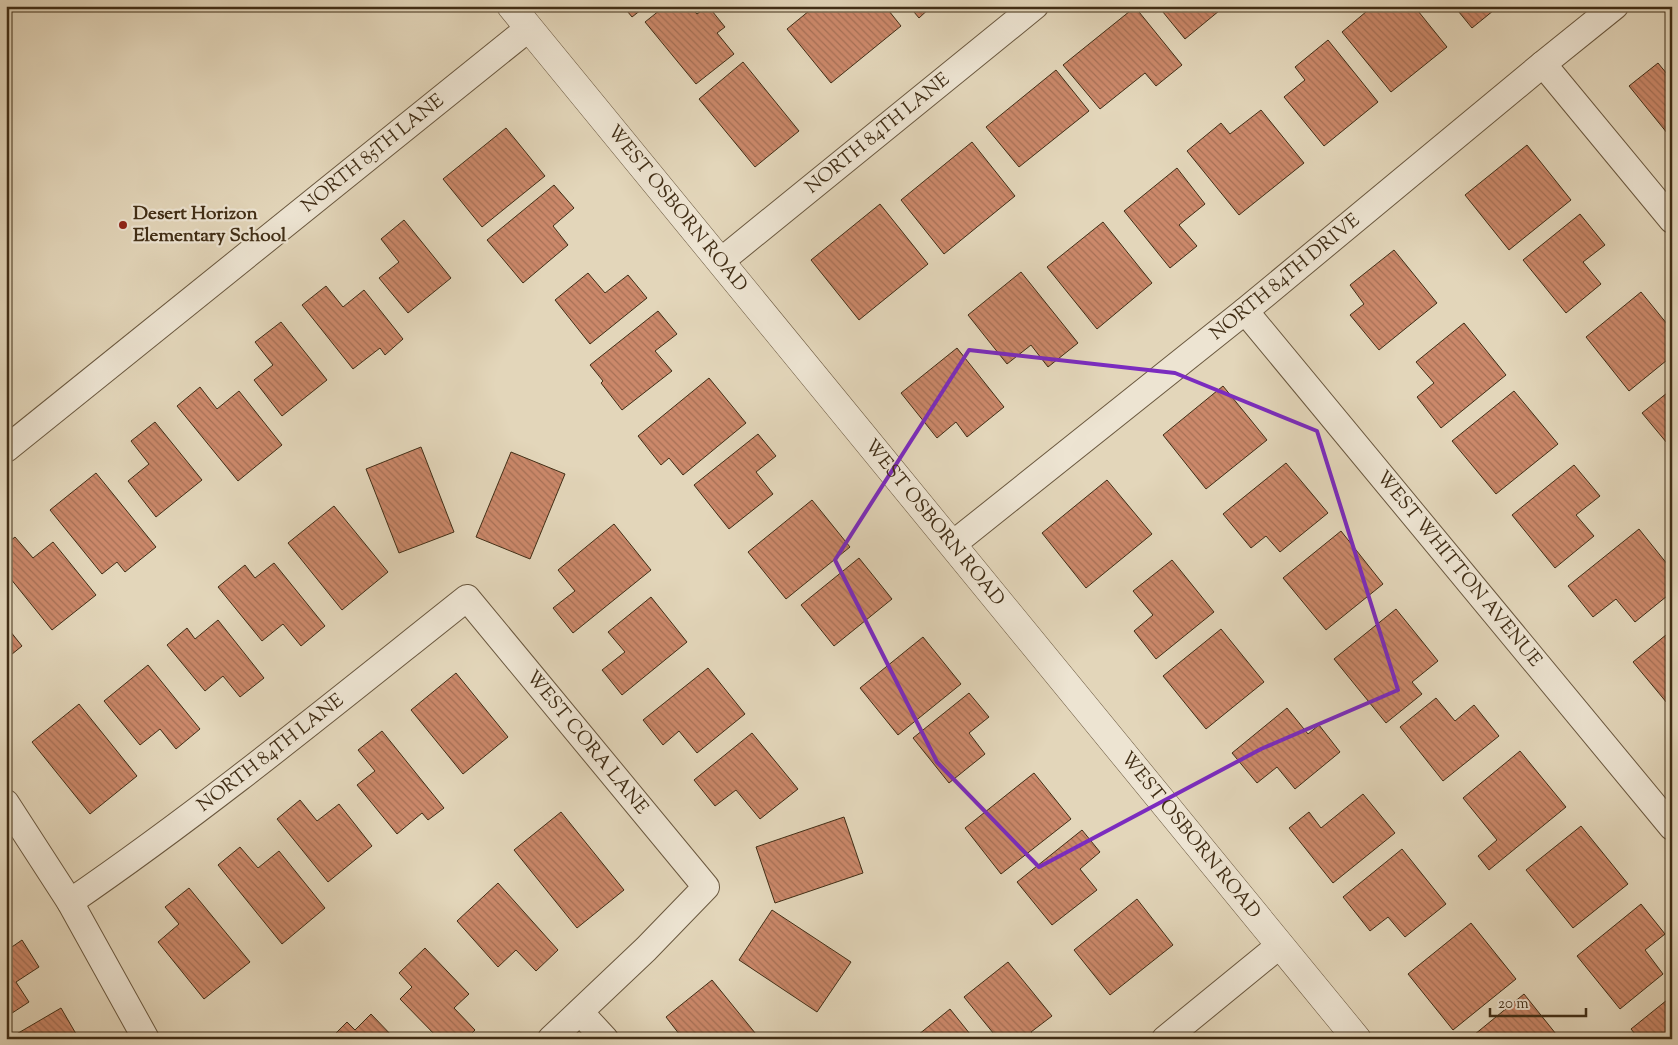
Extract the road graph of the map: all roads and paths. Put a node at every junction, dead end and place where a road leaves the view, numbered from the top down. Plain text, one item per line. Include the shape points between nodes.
1 (511, 6) edge
2 (1035, 6) edge
3 (1615, 6) edge
4 (529, 28) junction
5 (1543, 64) junction
6 (1672, 220) edge
7 (721, 262) junction
8 (1245, 311) junction
9 (6, 448) edge
10 (953, 544) junction
11 (467, 598) joint
12 (6, 803) edge
13 (1672, 828) edge
14 (70, 902) junction
15 (1280, 945) junction
16 (580, 1012) junction
17 (146, 1039) edge
18 (551, 1039) edge
19 (605, 1039) edge
20 (1164, 1039) edge
21 (1357, 1039) edge

1 - 4 street, WEST OSBORN ROAD
2 - 7 street, NORTH 84TH LANE
3 - 5 street, NORTH 84TH DRIVE
4 - 7 street, WEST OSBORN ROAD
4 - 9 street, NORTH 85TH LANE
5 - 6 street
5 - 8 street, NORTH 84TH DRIVE
7 - 10 street, WEST OSBORN ROAD
8 - 10 street, NORTH 84TH DRIVE
8 - 13 street, WEST WHITTON AVENUE
10 - 15 street, WEST OSBORN ROAD
11 - 14 street, NORTH 84TH LANE via 208,803
11 - 16 street, WEST CORA LANE via 706,887
12 - 14 street
14 - 17 street
15 - 20 street
15 - 21 street, WEST OSBORN ROAD
16 - 18 street
16 - 19 street

